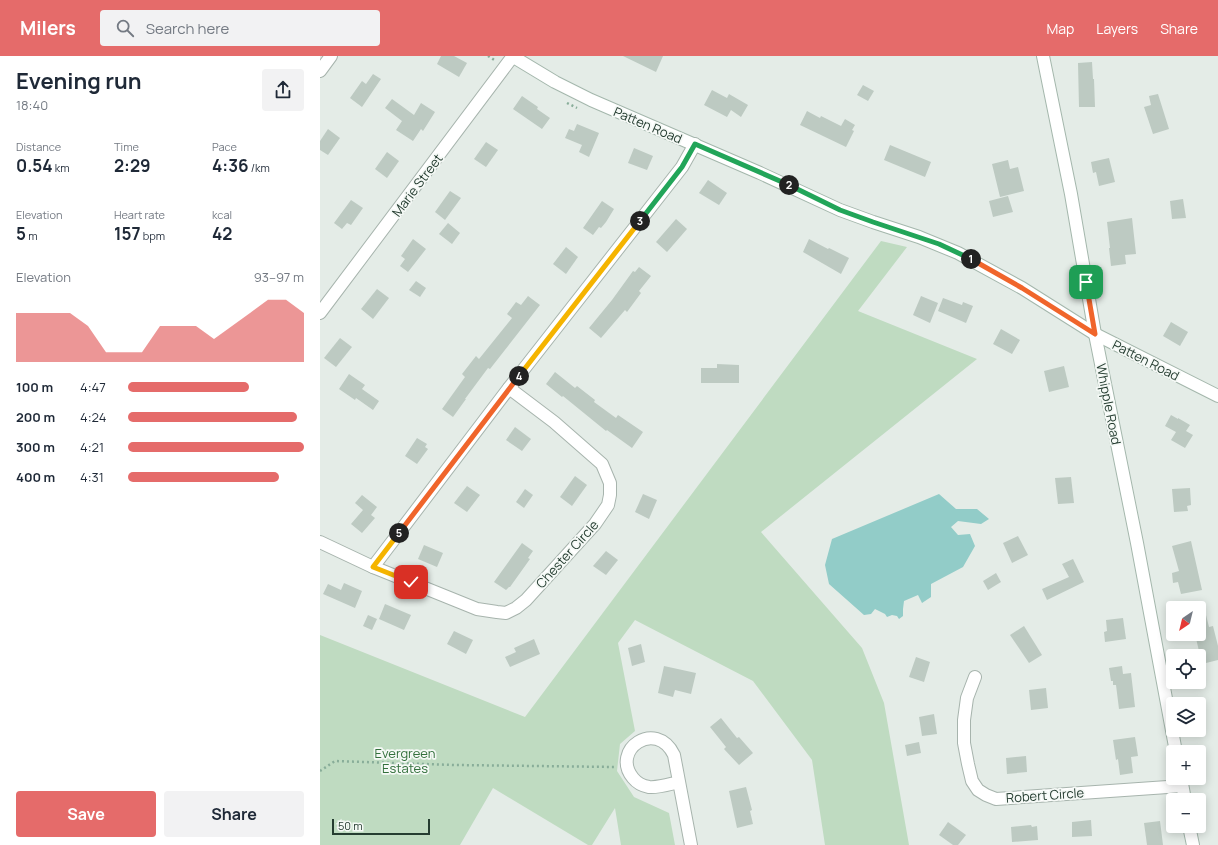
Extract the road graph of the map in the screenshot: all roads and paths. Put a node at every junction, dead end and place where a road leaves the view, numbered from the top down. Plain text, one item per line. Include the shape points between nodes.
1 (331, 56) edge
2 (512, 56) edge
3 (1043, 56) edge
4 (320, 71) edge
5 (695, 144) junction
6 (320, 312) edge
7 (1095, 334) junction
8 (509, 388) junction
9 (1218, 396) edge
10 (320, 542) edge
11 (373, 567) junction
12 (975, 677) dead end
13 (1175, 745) edge
14 (627, 767) junction
15 (320, 771) edge
16 (679, 782) junction
17 (1166, 783) edge
18 (1190, 833) edge
19 (691, 845) edge
20 (1193, 845) edge

1 - 4 street
2 - 5 street, Patten Road via 579,95
2 - 6 street, Marie Street
3 - 7 street, Whipple Road via 1071,194
5 - 7 street, Patten Road via 840,210 926,239 977,262
5 - 8 street via 682,167
7 - 9 street, Patten Road
7 - 13 street, Whipple Road
8 - 11 street
8 - 11 street, Chester Circle via 554,422 602,464 610,483 610,495 608,505 595,524 526,600 506,613 477,609
10 - 11 street, Chester Circle
12 - 17 street, Robert Circle via 967,698 964,743 972,781 978,790 986,795 996,799
14 - 15 path via 335,761
14 - 16 street via 634,781 641,785 649,787
14 - 16 street via 629,751 634,744 645,739 658,739 665,742 673,752
16 - 19 street
18 - 20 street

